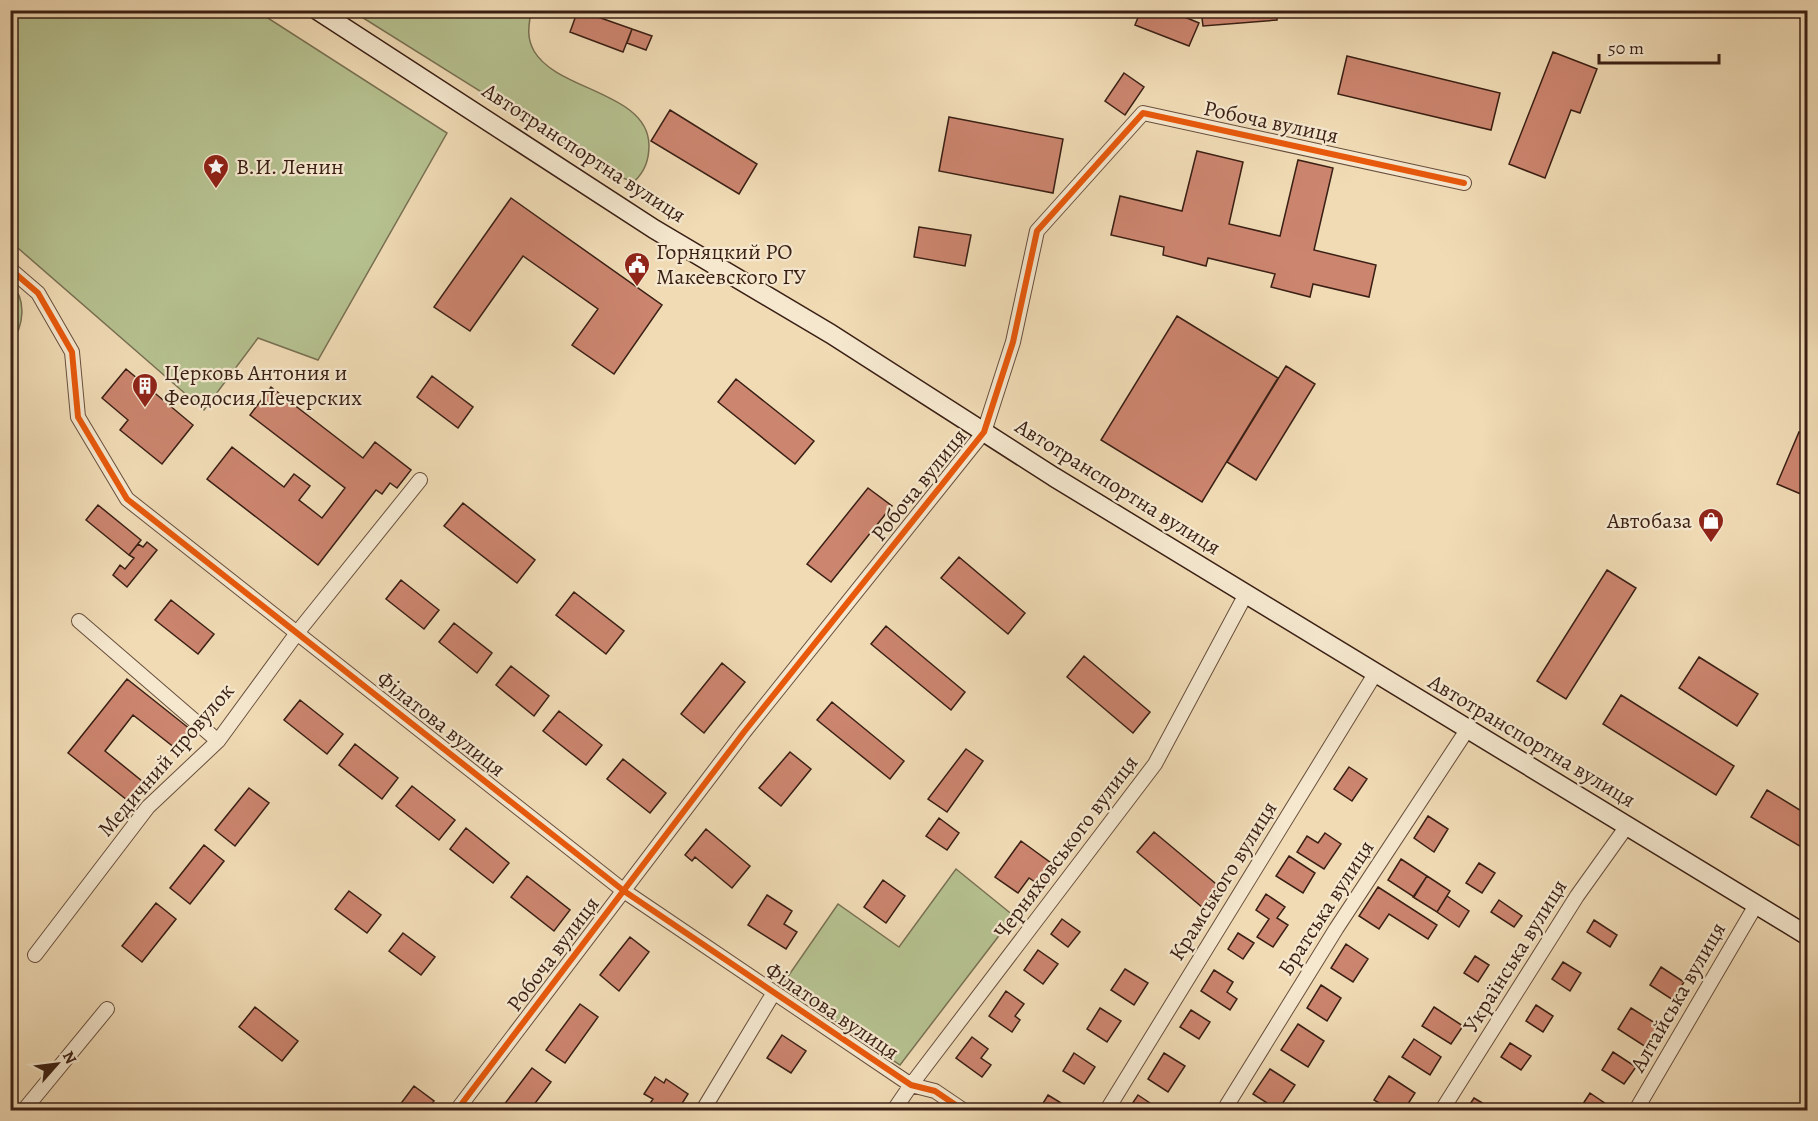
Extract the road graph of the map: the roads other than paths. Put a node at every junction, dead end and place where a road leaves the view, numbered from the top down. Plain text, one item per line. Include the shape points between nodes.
1 (317, 10) edge
2 (1464, 183) dead end
3 (10, 269) edge
4 (984, 432) junction
5 (420, 480) dead end
6 (1246, 594) junction
7 (79, 621) dead end
8 (297, 633) junction
9 (1374, 674) junction
10 (1467, 730) junction
11 (218, 741) junction
12 (1627, 826) junction
13 (624, 891) junction
14 (1755, 905) junction
15 (1808, 936) edge
16 (35, 955) dead end
17 (773, 994) junction
18 (107, 1010) dead end
19 (911, 1085) junction
20 (24, 1110) edge
21 (457, 1110) edge
22 (703, 1110) edge
23 (894, 1110) edge
24 (963, 1110) edge
25 (1107, 1110) edge
26 (1224, 1110) edge
27 (1442, 1110) edge
28 (1636, 1110) edge

1 - 4 main road, Автотранспортна вулиця via 654,229 831,334
2 - 4 street, Робоча вулиця via 1143,113 1037,231 1013,342
3 - 8 street, Філатова вулиця via 38,293 72,352 78,417 127,499
4 - 6 main road, Автотранспортна вулиця
4 - 13 street, Робоча вулиця via 744,732
5 - 8 street, Медичний провулок
6 - 9 main road, Автотранспортна вулиця
6 - 19 street, Черняховського вулиця via 1155,764
7 - 11 street
8 - 11 street, Медичний провулок
8 - 13 street, Філатова вулиця
9 - 10 main road, Автотранспортна вулиця
9 - 25 street, Крамського вулиця
10 - 12 main road, Автотранспортна вулиця
10 - 26 street, Братська вулиця via 1336,929
11 - 16 street, Медичний провулок via 147,807
12 - 14 main road, Автотранспортна вулиця
12 - 27 street, Українська вулиця via 1577,896
13 - 17 street, Філатова вулиця
13 - 21 street, Робоча вулиця
14 - 15 main road, Автотранспортна вулиця
14 - 28 street, Алтайська вулиця
17 - 19 street, Філатова вулиця
17 - 22 street
18 - 20 street
19 - 23 street, Черняховського вулиця
19 - 24 street, Філатова вулиця via 935,1090

